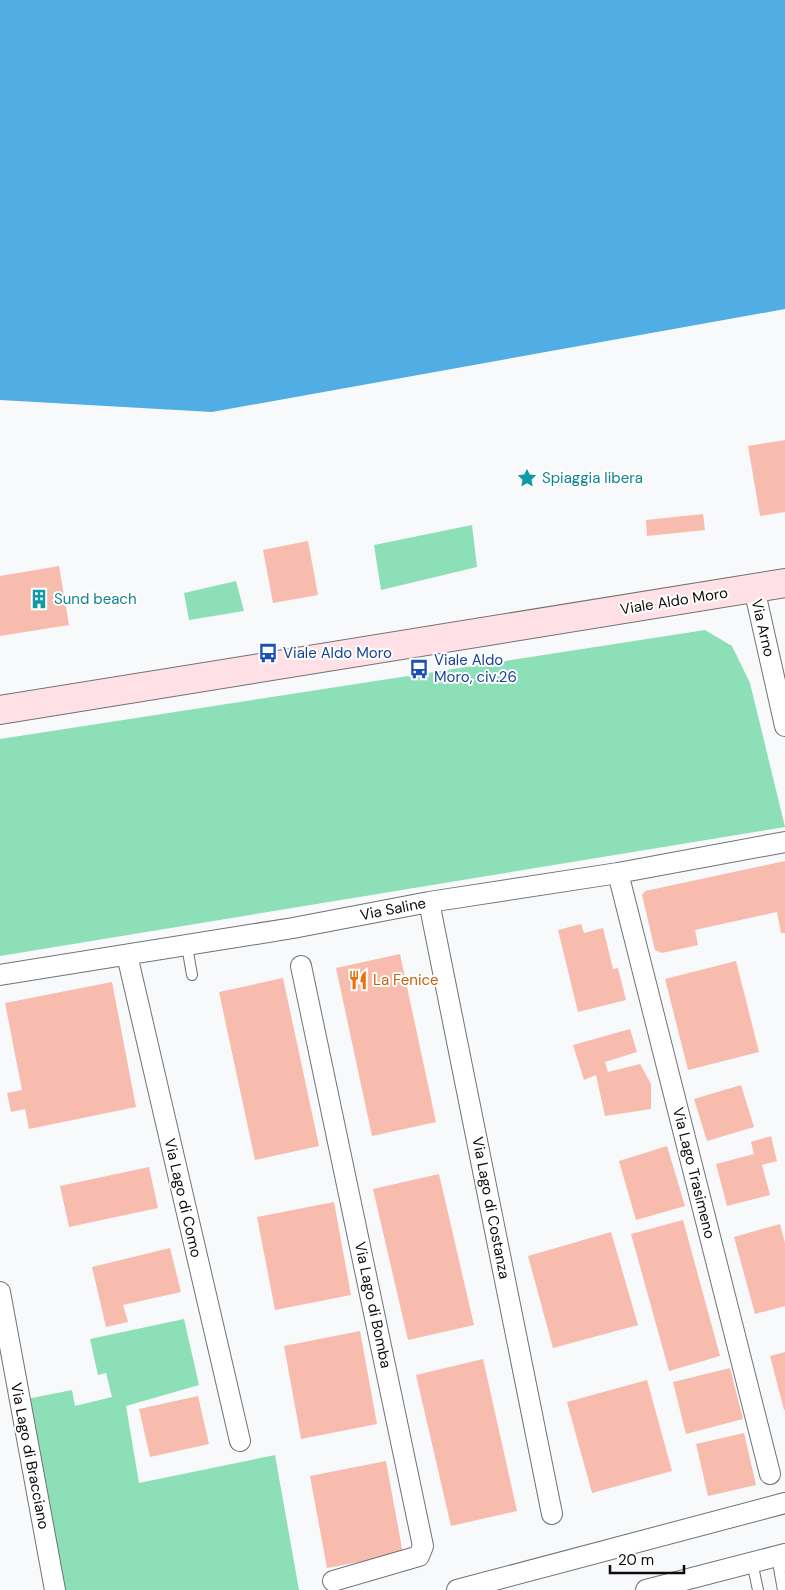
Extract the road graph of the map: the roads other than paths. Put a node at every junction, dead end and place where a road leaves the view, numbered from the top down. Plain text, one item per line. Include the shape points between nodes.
1 (785, 583) edge
2 (754, 588) junction
3 (0, 710) edge
4 (785, 726) edge
5 (785, 842) edge
6 (618, 873) junction
7 (429, 902) junction
8 (187, 946) junction
9 (127, 955) junction
10 (301, 966) dead end
11 (0, 975) edge
12 (192, 975) dead end
13 (0, 1292) edge
14 (240, 1442) dead end
15 (770, 1474) dead end
16 (785, 1503) edge
17 (552, 1514) dead end
18 (785, 1554) edge
19 (752, 1562) junction
20 (785, 1567) edge
21 (332, 1581) dead end
22 (55, 1590) edge
23 (457, 1590) edge
24 (646, 1590) edge
25 (758, 1590) edge
26 (783, 1590) edge

1 - 2 street, Viale Aldo Moro
2 - 3 street, Viale Aldo Moro
2 - 4 street, Via Arno
5 - 6 street, Via Saline
6 - 7 street, Via Saline
6 - 15 street, Via Lago Trasimeno
7 - 8 street, Via Saline
7 - 17 street, Via Lago di Costanza
8 - 9 street, Via Saline
8 - 12 lane
9 - 11 street, Via Saline
9 - 14 street, Via Lago di Como
10 - 21 street, Via Lago di Bomba via 423,1546 419,1556
13 - 22 street, Via Lago di Bracciano
16 - 23 street
18 - 19 street
19 - 24 street
19 - 25 lane
20 - 26 lane via 778,1568

